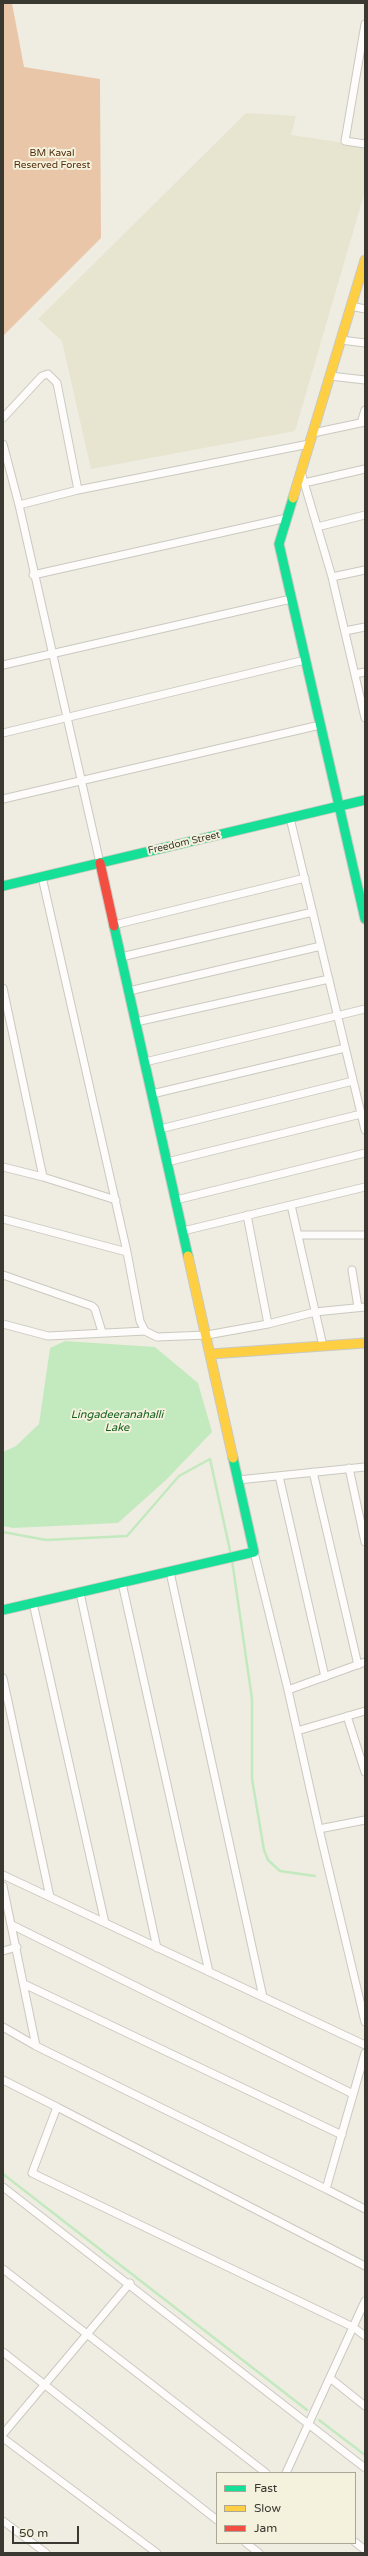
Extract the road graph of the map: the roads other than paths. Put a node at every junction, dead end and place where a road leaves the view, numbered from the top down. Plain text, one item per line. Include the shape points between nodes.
1 (365, 24) edge
2 (365, 144) edge
3 (365, 260) edge
4 (363, 276) edge
5 (351, 306) junction
6 (365, 309) edge
7 (341, 340) junction
8 (365, 343) edge
9 (330, 376) junction
10 (365, 380) edge
11 (365, 410) edge
12 (3, 418) edge
13 (363, 423) edge
14 (313, 433) junction
15 (3, 444) edge
16 (310, 444) junction
17 (365, 469) edge
18 (301, 472) junction
19 (304, 483) junction
20 (78, 490) junction
21 (19, 505) junction
22 (365, 515) edge
23 (287, 518) junction
24 (317, 527) junction
25 (365, 570) edge
26 (33, 575) junction
27 (332, 577) junction
28 (291, 598) junction
29 (365, 626) edge
30 (345, 631) junction
31 (51, 653) junction
32 (305, 660) junction
33 (3, 666) edge
34 (365, 672) edge
35 (355, 674) junction
36 (66, 718) junction
37 (365, 718) edge
38 (320, 725) junction
39 (3, 733) edge
40 (80, 780) junction
41 (3, 799) edge
42 (365, 800) edge
43 (338, 806) junction
44 (290, 818) junction
45 (100, 863) junction
46 (42, 877) junction
47 (305, 878) junction
48 (3, 886) edge
49 (313, 912) junction
50 (365, 919) edge
51 (114, 925) junction
52 (321, 946) junction
53 (121, 957) junction
54 (329, 979) junction
55 (3, 988) edge
56 (129, 991) junction
57 (365, 1008) edge
58 (338, 1016) junction
59 (136, 1022) junction
60 (345, 1048) junction
61 (145, 1062) junction
62 (353, 1081) junction
63 (152, 1094) junction
64 (361, 1114) junction
65 (160, 1129) junction
66 (365, 1130) edge
67 (365, 1152) edge
68 (167, 1162) junction
69 (3, 1167) edge
70 (43, 1177) junction
71 (365, 1187) edge
72 (116, 1200) junction
73 (176, 1200) junction
74 (291, 1205) junction
75 (247, 1215) junction
76 (3, 1219) edge
77 (183, 1230) junction
78 (298, 1235) junction
79 (365, 1235) edge
80 (127, 1252) junction
81 (352, 1270) dead end
82 (3, 1275) edge
83 (362, 1307) edge
84 (315, 1312) junction
85 (3, 1324) edge
86 (268, 1324) junction
87 (102, 1332) junction
88 (145, 1332) junction
89 (207, 1335) junction
90 (365, 1343) edge
91 (323, 1346) junction
92 (211, 1354) junction
93 (365, 1467) edge
94 (349, 1468) junction
95 (313, 1472) junction
96 (279, 1476) junction
97 (238, 1480) junction
98 (365, 1542) edge
99 (254, 1552) junction
100 (170, 1572) junction
101 (122, 1583) junction
102 (80, 1593) junction
103 (33, 1604) junction
104 (3, 1610) edge
105 (361, 1663) edge
106 (325, 1677) junction
107 (3, 1678) edge
108 (288, 1690) junction
109 (365, 1711) edge
110 (347, 1716) junction
111 (297, 1731) junction
112 (365, 1772) edge
113 (365, 1820) edge
114 (318, 1829) junction
115 (3, 1875) edge
116 (3, 1886) edge
117 (50, 1897) junction
118 (105, 1923) junction
119 (12, 1925) junction
120 (17, 1947) junction
121 (157, 1948) junction
122 (3, 1951) edge
123 (210, 1972) junction
124 (24, 1984) junction
125 (263, 1997) junction
126 (365, 2022) edge
127 (3, 2027) edge
128 (365, 2045) edge
129 (36, 2046) junction
130 (365, 2053) edge
131 (3, 2080) edge
132 (353, 2094) junction
133 (56, 2107) junction
134 (342, 2135) junction
135 (3, 2187) edge
136 (326, 2189) junction
137 (365, 2209) edge
138 (365, 2266) edge
139 (3, 2269) edge
140 (130, 2283) junction
141 (365, 2301) edge
142 (353, 2327) junction
143 (88, 2335) junction
144 (365, 2336) edge
145 (3, 2352) edge
146 (330, 2378) junction
147 (45, 2385) junction
148 (365, 2406) edge
149 (309, 2423) junction
150 (3, 2434) edge
151 (3, 2438) edge
152 (365, 2468) edge
153 (265, 2472) edge
154 (286, 2472) edge
155 (216, 2519) edge
156 (3, 2521) edge
157 (356, 2543) edge
158 (249, 2546) edge
159 (365, 2550) edge
160 (46, 2553) edge
161 (157, 2553) edge
162 (259, 2553) edge

1 - 2 street via 345,141
3 - 4 street
4 - 5 street
5 - 6 street
5 - 7 street
7 - 8 street
7 - 9 street
9 - 10 street
9 - 14 street
11 - 13 street
12 - 20 street via 42,376 48,374 57,383
13 - 14 street
14 - 16 street
15 - 21 street
16 - 18 street
16 - 20 street
17 - 19 street
18 - 19 street
18 - 23 street
19 - 24 street
20 - 21 street
21 - 26 street
22 - 24 street
23 - 26 street
23 - 28 street via 279,544
24 - 27 street
25 - 27 street
26 - 31 street
27 - 30 street
28 - 31 street
28 - 32 street
29 - 30 street
30 - 35 street
31 - 33 street
31 - 36 street
32 - 36 street
32 - 38 street
34 - 35 street
35 - 37 street
36 - 39 street
36 - 40 street
38 - 40 street
38 - 43 street
40 - 41 street
40 - 45 street
42 - 43 street, Freedom Street
43 - 44 street, Freedom Street
43 - 50 street
44 - 45 street, Freedom Street
44 - 47 street
45 - 46 street, Freedom Street
45 - 51 street
46 - 48 street, Freedom Street
46 - 72 street
47 - 49 street
47 - 51 street
49 - 52 street
49 - 53 street
51 - 53 street
52 - 54 street
52 - 56 street
53 - 56 street
54 - 58 street
54 - 59 street
55 - 70 street
56 - 59 street
57 - 58 street
58 - 60 street
58 - 61 street
59 - 61 street
60 - 62 street
60 - 63 street
61 - 63 street
62 - 64 street
62 - 65 street
63 - 65 street
64 - 66 street
64 - 68 street
65 - 68 street
67 - 73 street
68 - 73 street
69 - 70 street
70 - 72 street
71 - 74 street
72 - 80 street
73 - 77 street
74 - 75 street
74 - 78 street
75 - 77 street
75 - 86 street
76 - 80 street
77 - 89 street
78 - 79 street
78 - 84 street
80 - 88 street via 140,1321
81 - 83 street
82 - 87 street via 92,1306
83 - 84 street
84 - 86 street
84 - 91 street
85 - 87 street via 48,1336
86 - 89 street
87 - 88 street
88 - 89 street via 157,1337
89 - 92 street
90 - 91 street
91 - 92 street
92 - 97 street
93 - 94 street
94 - 95 street
94 - 98 street
95 - 96 street
95 - 105 street
96 - 97 street
96 - 106 street
97 - 99 street
99 - 100 street
99 - 108 street
100 - 101 street
100 - 125 street
101 - 102 street
101 - 123 street
102 - 103 street
102 - 121 street
103 - 104 street
103 - 118 street
105 - 106 street
106 - 108 street
107 - 117 street
108 - 111 street
109 - 110 street
110 - 111 street
110 - 112 street
111 - 114 street
113 - 114 street
114 - 126 street
115 - 117 street
116 - 119 street
117 - 118 street
118 - 121 street
119 - 120 street
119 - 132 street
120 - 122 street
120 - 124 street
121 - 123 street
123 - 125 street
124 - 129 street
124 - 134 street
125 - 128 street
127 - 129 street
129 - 136 street
130 - 132 street
131 - 133 street
132 - 134 street
133 - 138 street
133 - 142 street via 32,2173
134 - 136 street
135 - 140 street
136 - 137 street
139 - 143 street
140 - 143 street
140 - 149 street
141 - 142 street
142 - 144 street
142 - 146 street
143 - 147 street
143 - 153 street
145 - 147 street
146 - 148 street
146 - 149 street
147 - 150 street
147 - 155 street
149 - 152 street
149 - 154 street
151 - 161 street
156 - 160 street
157 - 159 street
158 - 162 street

